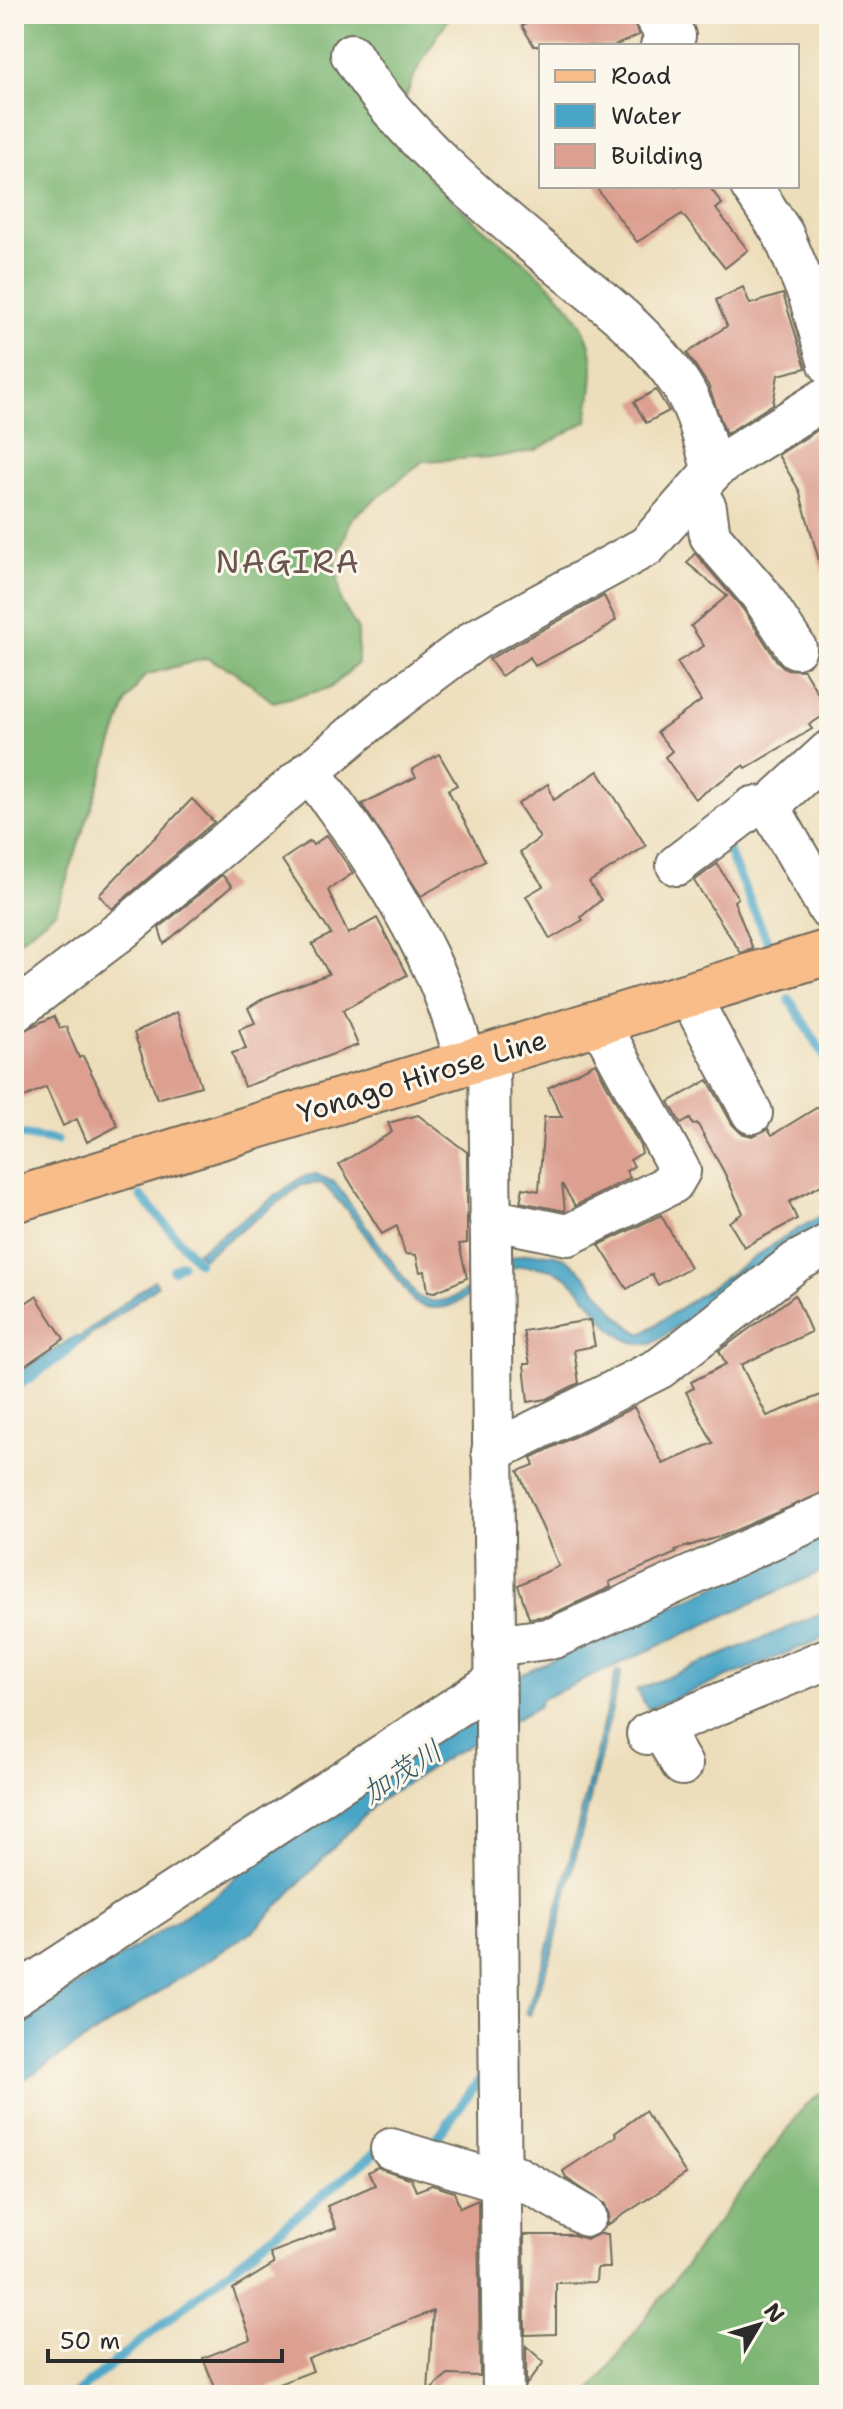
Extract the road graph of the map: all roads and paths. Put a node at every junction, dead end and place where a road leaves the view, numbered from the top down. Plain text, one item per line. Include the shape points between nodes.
1 (351, 54) dead end
2 (752, 188) edge
3 (829, 364) edge
4 (829, 396) edge
5 (705, 480) junction
6 (796, 648) dead end
7 (829, 751) edge
8 (309, 771) junction
9 (769, 806) junction
10 (677, 865) dead end
11 (829, 910) edge
12 (829, 952) edge
13 (689, 995) junction
14 (14, 1012) edge
15 (599, 1022) junction
16 (477, 1059) junction
17 (752, 1113) dead end
18 (14, 1200) edge
19 (490, 1219) junction
20 (829, 1244) edge
21 (492, 1452) junction
22 (829, 1513) edge
23 (829, 1658) edge
24 (494, 1664) junction
25 (682, 1765) dead end
26 (14, 1996) edge
27 (391, 2149) dead end
28 (502, 2175) junction
29 (586, 2216) dead end
30 (503, 2395) edge

1 - 5 street via 388,106 493,212 621,316 659,354 698,418
2 - 3 street via 783,234
4 - 5 street
5 - 6 street via 710,536 761,595
5 - 8 street via 647,546 475,640
7 - 9 street
8 - 14 street via 123,929
8 - 16 street via 371,856
9 - 10 street via 753,807
9 - 11 street
12 - 13 main road, Yonago Hirose Line
13 - 15 main road, Yonago Hirose Line
13 - 17 street
15 - 16 main road, Yonago Hirose Line
15 - 19 street via 680,1171 673,1183 568,1235
16 - 18 main road, Yonago Hirose Line
16 - 19 street
19 - 21 street
20 - 21 street via 796,1262 660,1368
21 - 24 street
22 - 24 street
23 - 25 street via 654,1731
24 - 26 street
24 - 28 street
27 - 28 street
28 - 29 street
28 - 30 street

